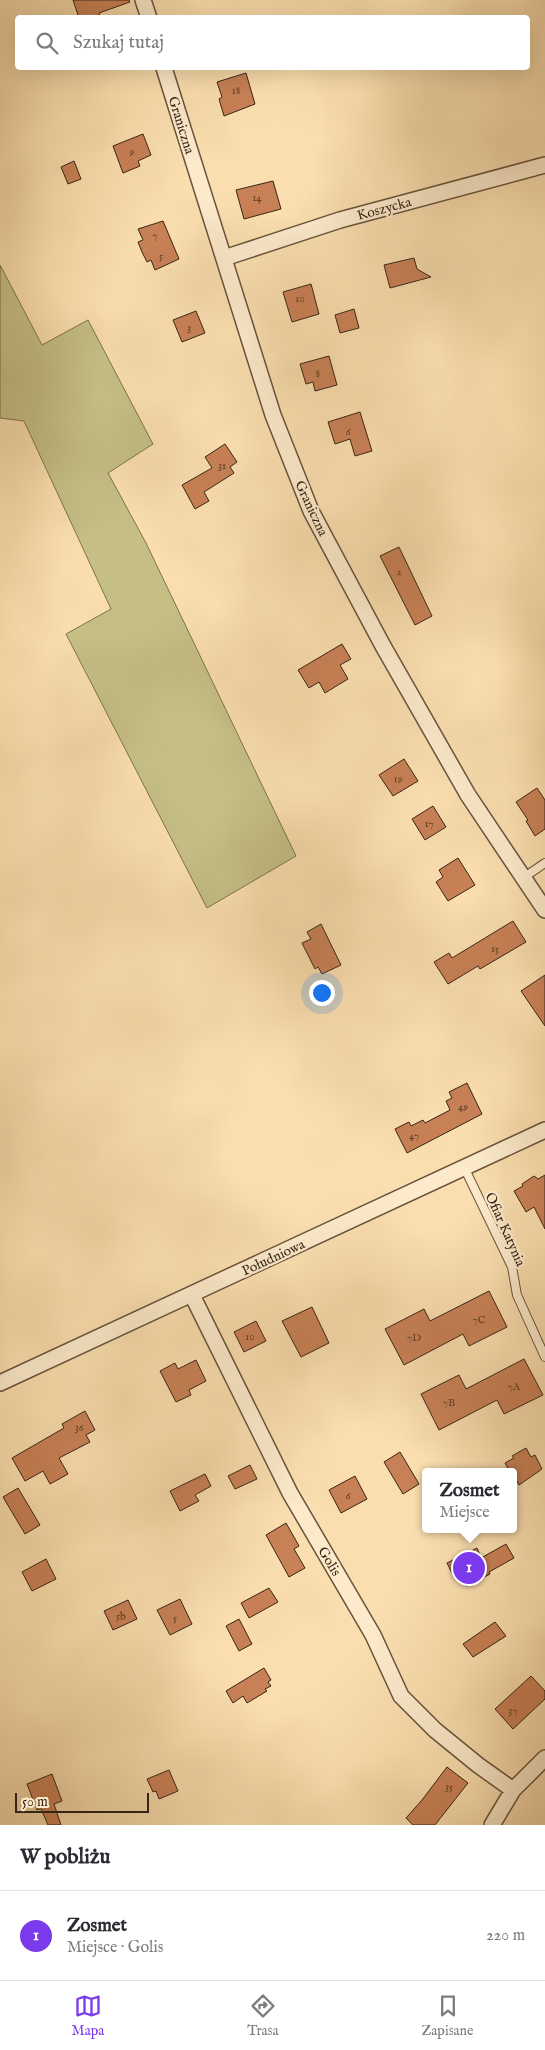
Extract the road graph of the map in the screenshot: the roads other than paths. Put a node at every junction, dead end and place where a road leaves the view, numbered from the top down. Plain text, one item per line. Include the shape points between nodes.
1 (143, 0) edge
2 (148, 15) edge
3 (165, 70) edge
4 (545, 165) edge
5 (224, 258) junction
6 (545, 863) edge
7 (523, 878) junction
8 (545, 910) edge
9 (545, 1130) edge
10 (464, 1167) junction
11 (192, 1296) junction
12 (545, 1357) edge
13 (0, 1383) edge
14 (545, 1758) edge
15 (513, 1790) junction
16 (492, 1825) edge

1 - 2 street
3 - 5 street, Graniczna
4 - 5 street, Koszycka via 340,220
5 - 7 street, Graniczna via 273,415 311,512 454,770
6 - 7 lane
7 - 8 street, Graniczna
9 - 10 street, Południowa
10 - 11 street, Południowa
10 - 12 lane, Ofiar Katynia via 512,1267 517,1295
11 - 13 street, Południowa
11 - 15 street, Golis via 290,1493 373,1635 401,1696 435,1730
14 - 15 street
15 - 16 street

